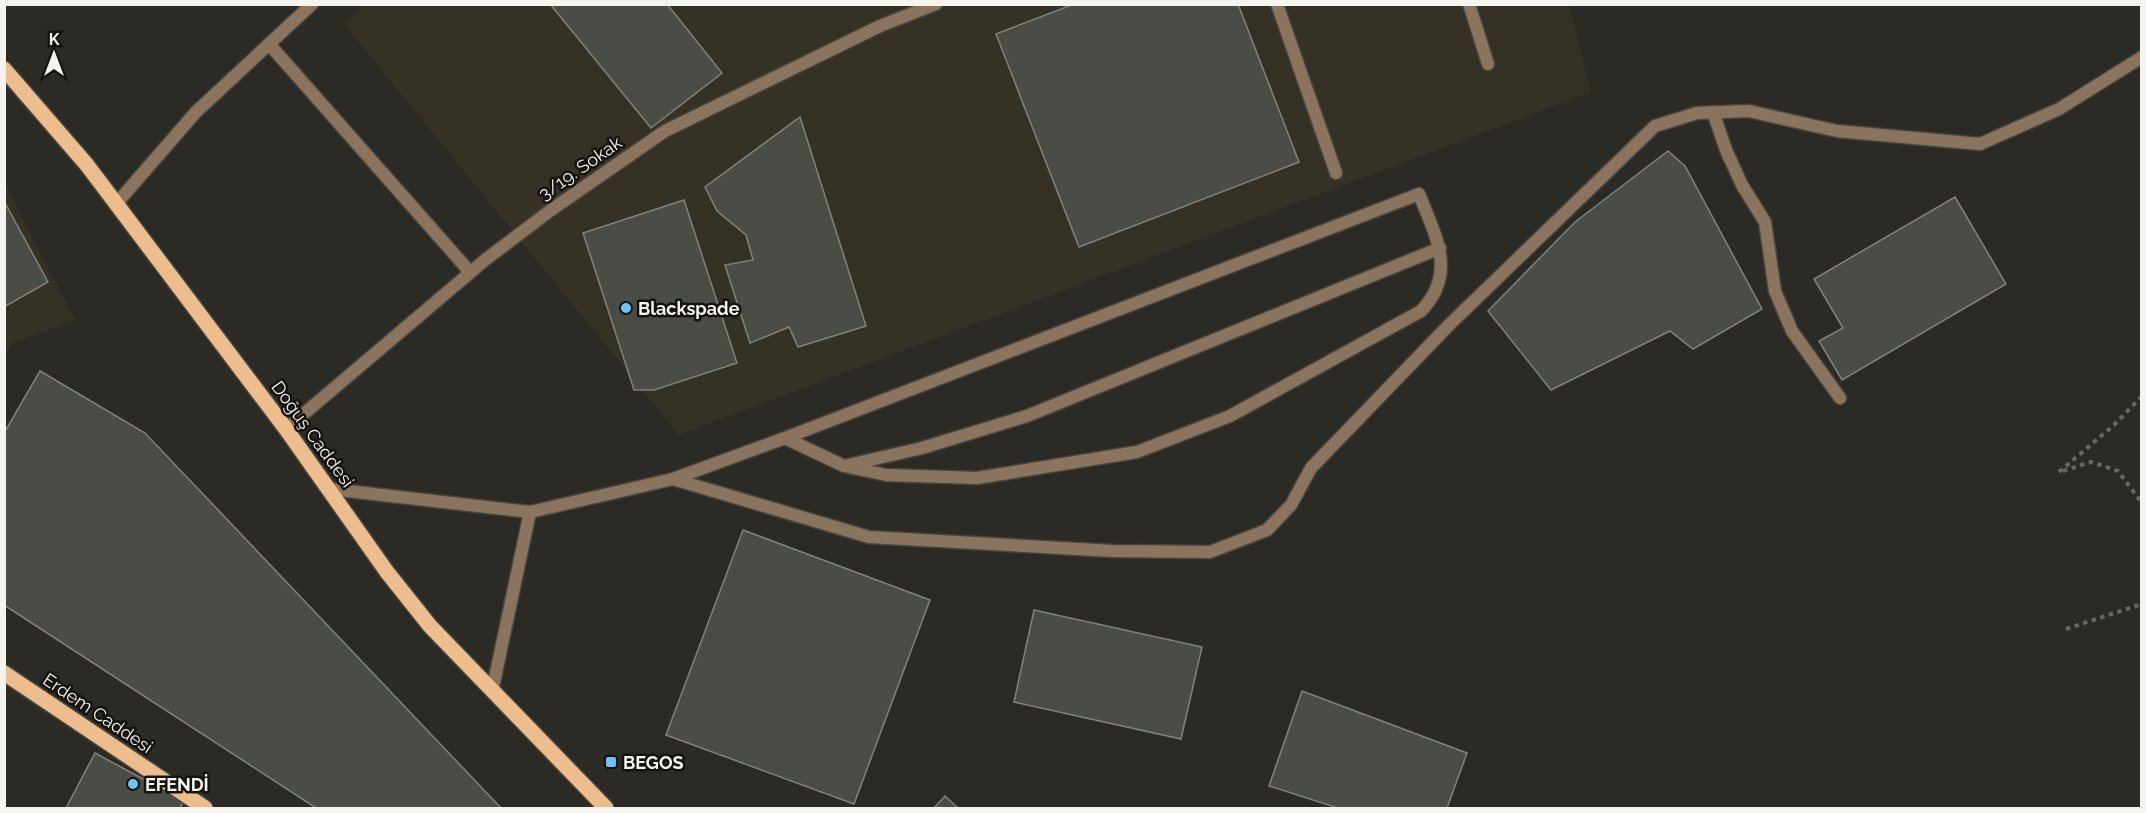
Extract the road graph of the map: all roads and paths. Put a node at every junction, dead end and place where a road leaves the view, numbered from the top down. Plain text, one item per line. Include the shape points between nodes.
1 (312, 4) edge
2 (936, 4) edge
3 (1277, 4) edge
4 (1469, 4) edge
5 (269, 44) junction
6 (2142, 57) edge
7 (1488, 64) dead end
8 (4, 69) edge
9 (1713, 112) junction
10 (1336, 173) dead end
11 (116, 204) junction
12 (1440, 248) junction
13 (470, 272) junction
14 (2142, 396) edge
15 (1840, 398) dead end
16 (286, 429) junction
17 (785, 438) junction
18 (844, 466) junction
19 (673, 479) junction
20 (330, 489) junction
21 (2142, 503) edge
22 (530, 512) junction
23 (2142, 604) edge
24 (2066, 629) dead end
25 (4, 673) edge
26 (492, 692) junction
27 (202, 807) edge
28 (606, 808) edge

1 - 5 street
2 - 13 street, 3/19. Sokak via 880,26 665,131
3 - 10 street
4 - 7 street
5 - 11 street via 196,112
5 - 13 street
6 - 9 street via 2059,109 1980,144 1837,130 1749,111
8 - 11 main road, Doğuş Caddesi
9 - 15 street via 1742,185 1764,222 1775,291 1792,331
9 - 19 street via 1655,126 1449,325 1327,451 1311,468 1291,505 1267,530 1210,552 1113,551 869,537
11 - 16 main road, Doğuş Caddesi
12 - 17 street via 1419,194
12 - 18 street via 1027,416
12 - 18 street via 1438,285 1421,311 1230,416 1137,452 977,478 886,475
13 - 16 street, 3/19. Sokak
14 - 21 path via 2059,472 2091,462 2118,471
16 - 20 main road, Doğuş Caddesi
17 - 18 street
17 - 19 street
19 - 22 street
20 - 22 street
20 - 26 main road, Doğuş Caddesi via 430,626
22 - 26 street
23 - 24 path
25 - 27 main road, Erdem Caddesi
26 - 28 main road, Doğuş Caddesi

